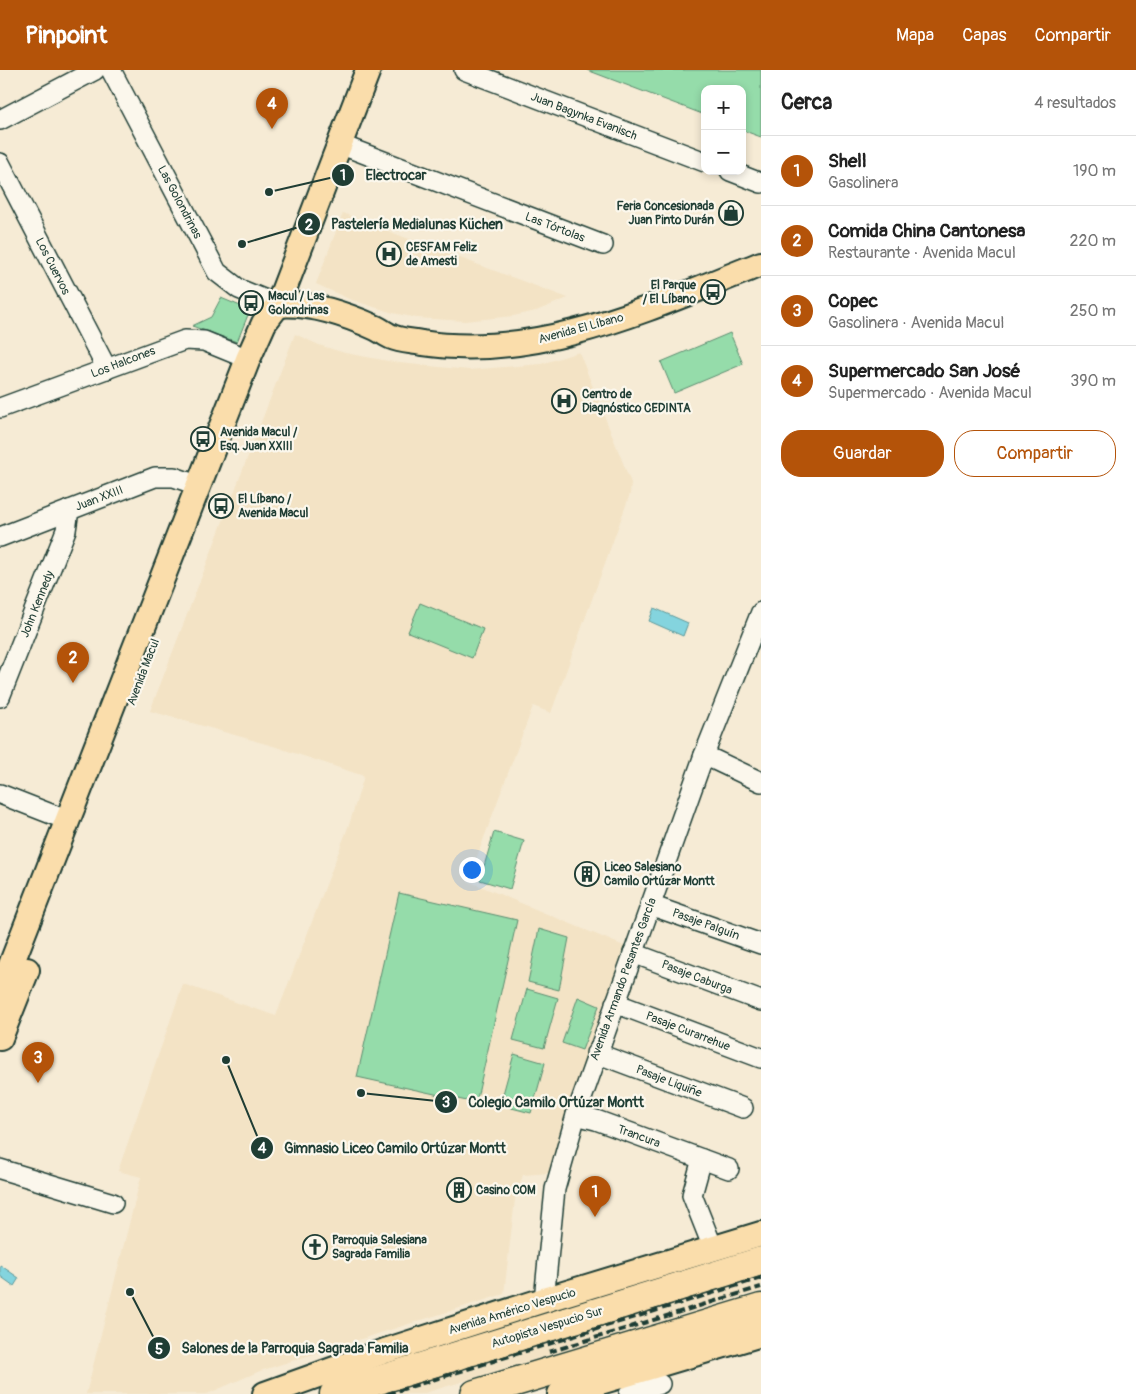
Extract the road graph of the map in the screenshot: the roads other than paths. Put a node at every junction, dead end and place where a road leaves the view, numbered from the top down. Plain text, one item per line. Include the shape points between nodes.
1 (96, 70) edge
2 (111, 70) edge
3 (368, 70) edge
4 (464, 70) edge
5 (0, 120) edge
6 (339, 144) junction
7 (701, 160) edge
8 (0, 163) edge
9 (740, 175) edge
10 (761, 183) edge
11 (603, 245) dead end
12 (761, 264) edge
13 (278, 304) junction
14 (248, 359) junction
15 (107, 369) junction
16 (0, 408) edge
17 (200, 486) junction
18 (69, 510) junction
19 (0, 537) edge
20 (761, 612) edge
21 (0, 694) edge
22 (704, 755) junction
23 (761, 782) edge
24 (0, 794) edge
25 (69, 821) junction
26 (650, 904) junction
27 (761, 944) edge
28 (633, 953) junction
29 (0, 993) edge
30 (761, 1001) edge
31 (615, 1003) junction
32 (0, 1038) edge
33 (596, 1053) junction
34 (761, 1058) edge
35 (743, 1108) dead end
36 (576, 1115) junction
37 (702, 1159) junction
38 (0, 1169) edge
39 (729, 1169) dead end
40 (113, 1203) dead end
41 (761, 1234) edge
42 (713, 1248) junction
43 (761, 1254) edge
44 (761, 1261) edge
45 (681, 1286) junction
46 (544, 1300) junction
47 (761, 1309) edge
48 (761, 1334) edge
49 (660, 1384) dead end
50 (264, 1394) edge
51 (334, 1394) edge
52 (475, 1394) edge
53 (560, 1394) edge
54 (629, 1394) edge

1 - 5 street
2 - 13 street, Las Golondrinas via 217,272 239,289
3 - 6 main road, Avenida Macul
4 - 7 street, Juan Bagynka Evanisch
6 - 11 street, Las Tórtolas
6 - 13 main road, Avenida Macul
8 - 15 street, Los Cuervos
9 - 10 street
12 - 13 main road, Avenida El Líbano via 609,322 546,338 505,344 460,346 393,338 374,327 312,307
13 - 14 main road, Avenida Macul via 264,323
13 - 32 main road, Avenida Macul via 273,335
14 - 15 street, Los Halcones via 204,341 192,340
14 - 17 main road, Avenida Macul
15 - 16 street, Los Halcones
17 - 18 street, Juan XXIII via 174,477 155,477
17 - 25 main road, Avenida Macul
18 - 19 street, Juan XXIII
18 - 21 street, John Kennedy via 64,535
20 - 22 street, Avenida Armando Pesantes García
22 - 23 street
22 - 26 street, Avenida Armando Pesantes García
24 - 25 street
25 - 29 main road, Avenida Macul
26 - 27 street, Pasaje Palguín
26 - 28 street, Avenida Armando Pesantes García
28 - 30 street, Pasaje Caburga
28 - 31 street, Avenida Armando Pesantes García
31 - 33 street, Avenida Armando Pesantes García
31 - 34 street, Pasaje Curarrehue
33 - 35 street, Pasaje Liquiñe
33 - 36 street, Avenida Armando Pesantes García
36 - 37 street, Trancura
36 - 46 street, Avenida Armando Pesantes García via 555,1189
37 - 39 street, Trancura
37 - 42 street via 692,1195
38 - 40 street
41 - 42 main road, Avenida Américo Vespucio
42 - 46 main road, Avenida Américo Vespucio
43 - 45 highway
44 - 45 highway, Autopista Vespucio Sur
45 - 51 highway, Autopista Vespucio Sur
46 - 50 main road, Avenida Américo Vespucio
47 - 52 highway
48 - 53 main road
49 - 54 street

